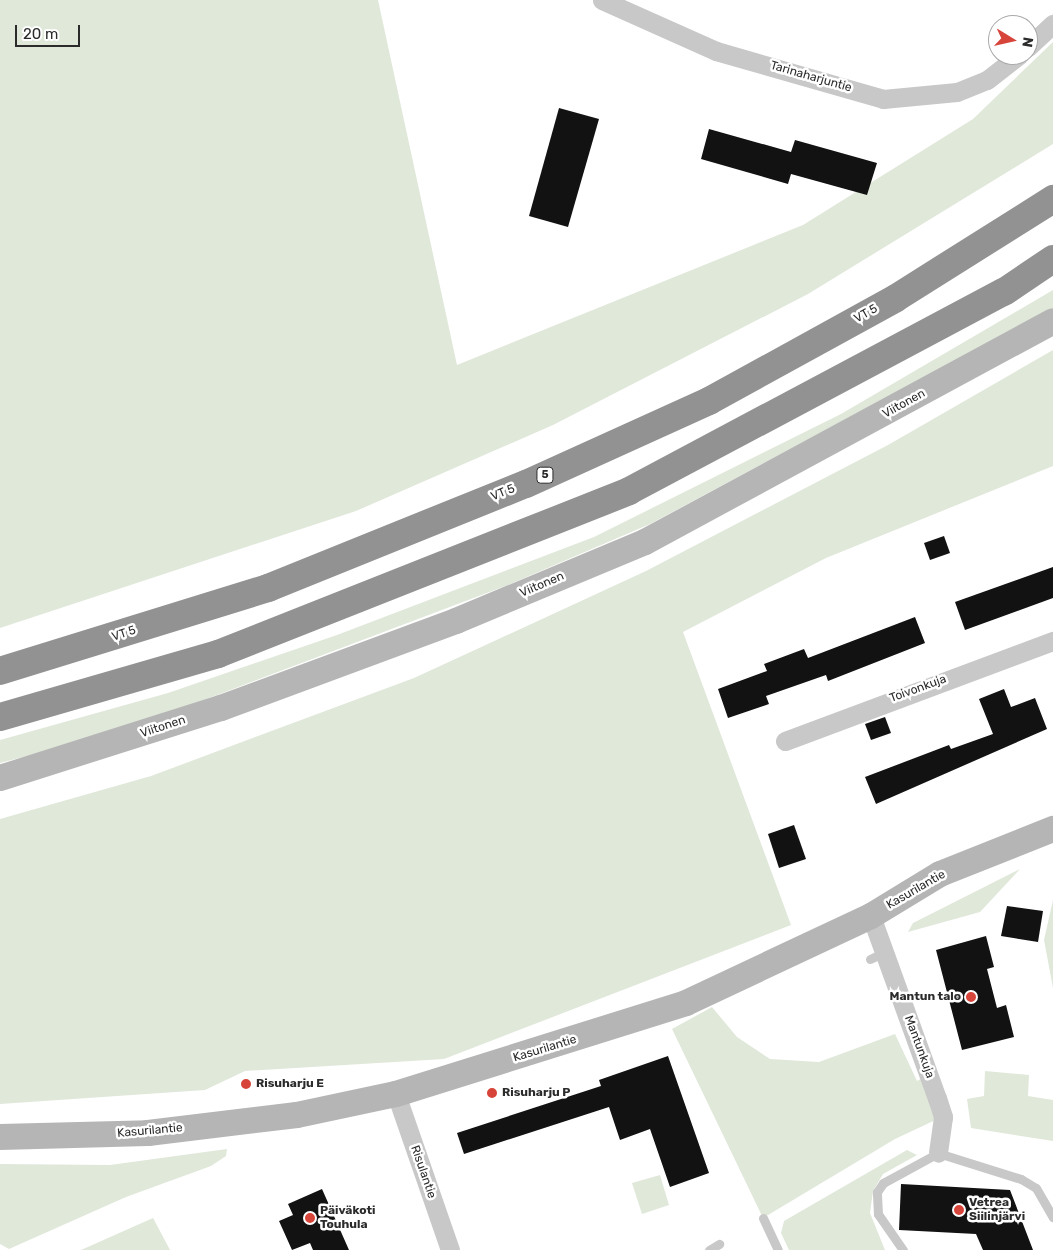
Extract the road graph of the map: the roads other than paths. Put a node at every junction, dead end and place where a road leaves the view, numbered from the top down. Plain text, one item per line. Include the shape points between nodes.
1 (602, 0) edge
2 (1053, 24) edge
3 (1038, 38) edge
4 (1006, 65) edge
5 (1053, 199) edge
6 (1053, 259) edge
7 (1053, 320) edge
8 (1053, 641) edge
9 (0, 671) edge
10 (0, 717) edge
11 (785, 741) dead end
12 (0, 778) edge
13 (1053, 829) edge
14 (871, 916) junction
15 (396, 1094) junction
16 (0, 1137) edge
17 (938, 1153) junction
18 (1053, 1217) edge
19 (763, 1218) dead end
20 (719, 1244) dead end
21 (450, 1250) edge
22 (710, 1250) edge
23 (778, 1250) edge
24 (903, 1250) edge

1 - 4 street, Tarinaharjuntie via 716,50 883,99 957,92 986,80
2 - 3 street
5 - 9 highway, VT 5 / 5 via 896,298 708,401 535,480 268,588
6 - 10 highway via 1004,292 629,491 218,654
7 - 12 main road, Viitonen via 645,542 456,621 230,705
8 - 11 street, Toivonkuja
13 - 14 main road, Kasurilantie via 940,874
14 - 15 main road, Kasurilantie via 686,1003
14 - 17 street, Mantunkuja via 877,956 941,1111
15 - 16 main road, Kasurilantie via 297,1114 148,1133
15 - 21 street, Risulantie
17 - 18 lane via 1021,1179 1036,1188
17 - 24 lane via 883,1183 877,1192 878,1214
19 - 23 lane
20 - 22 lane

